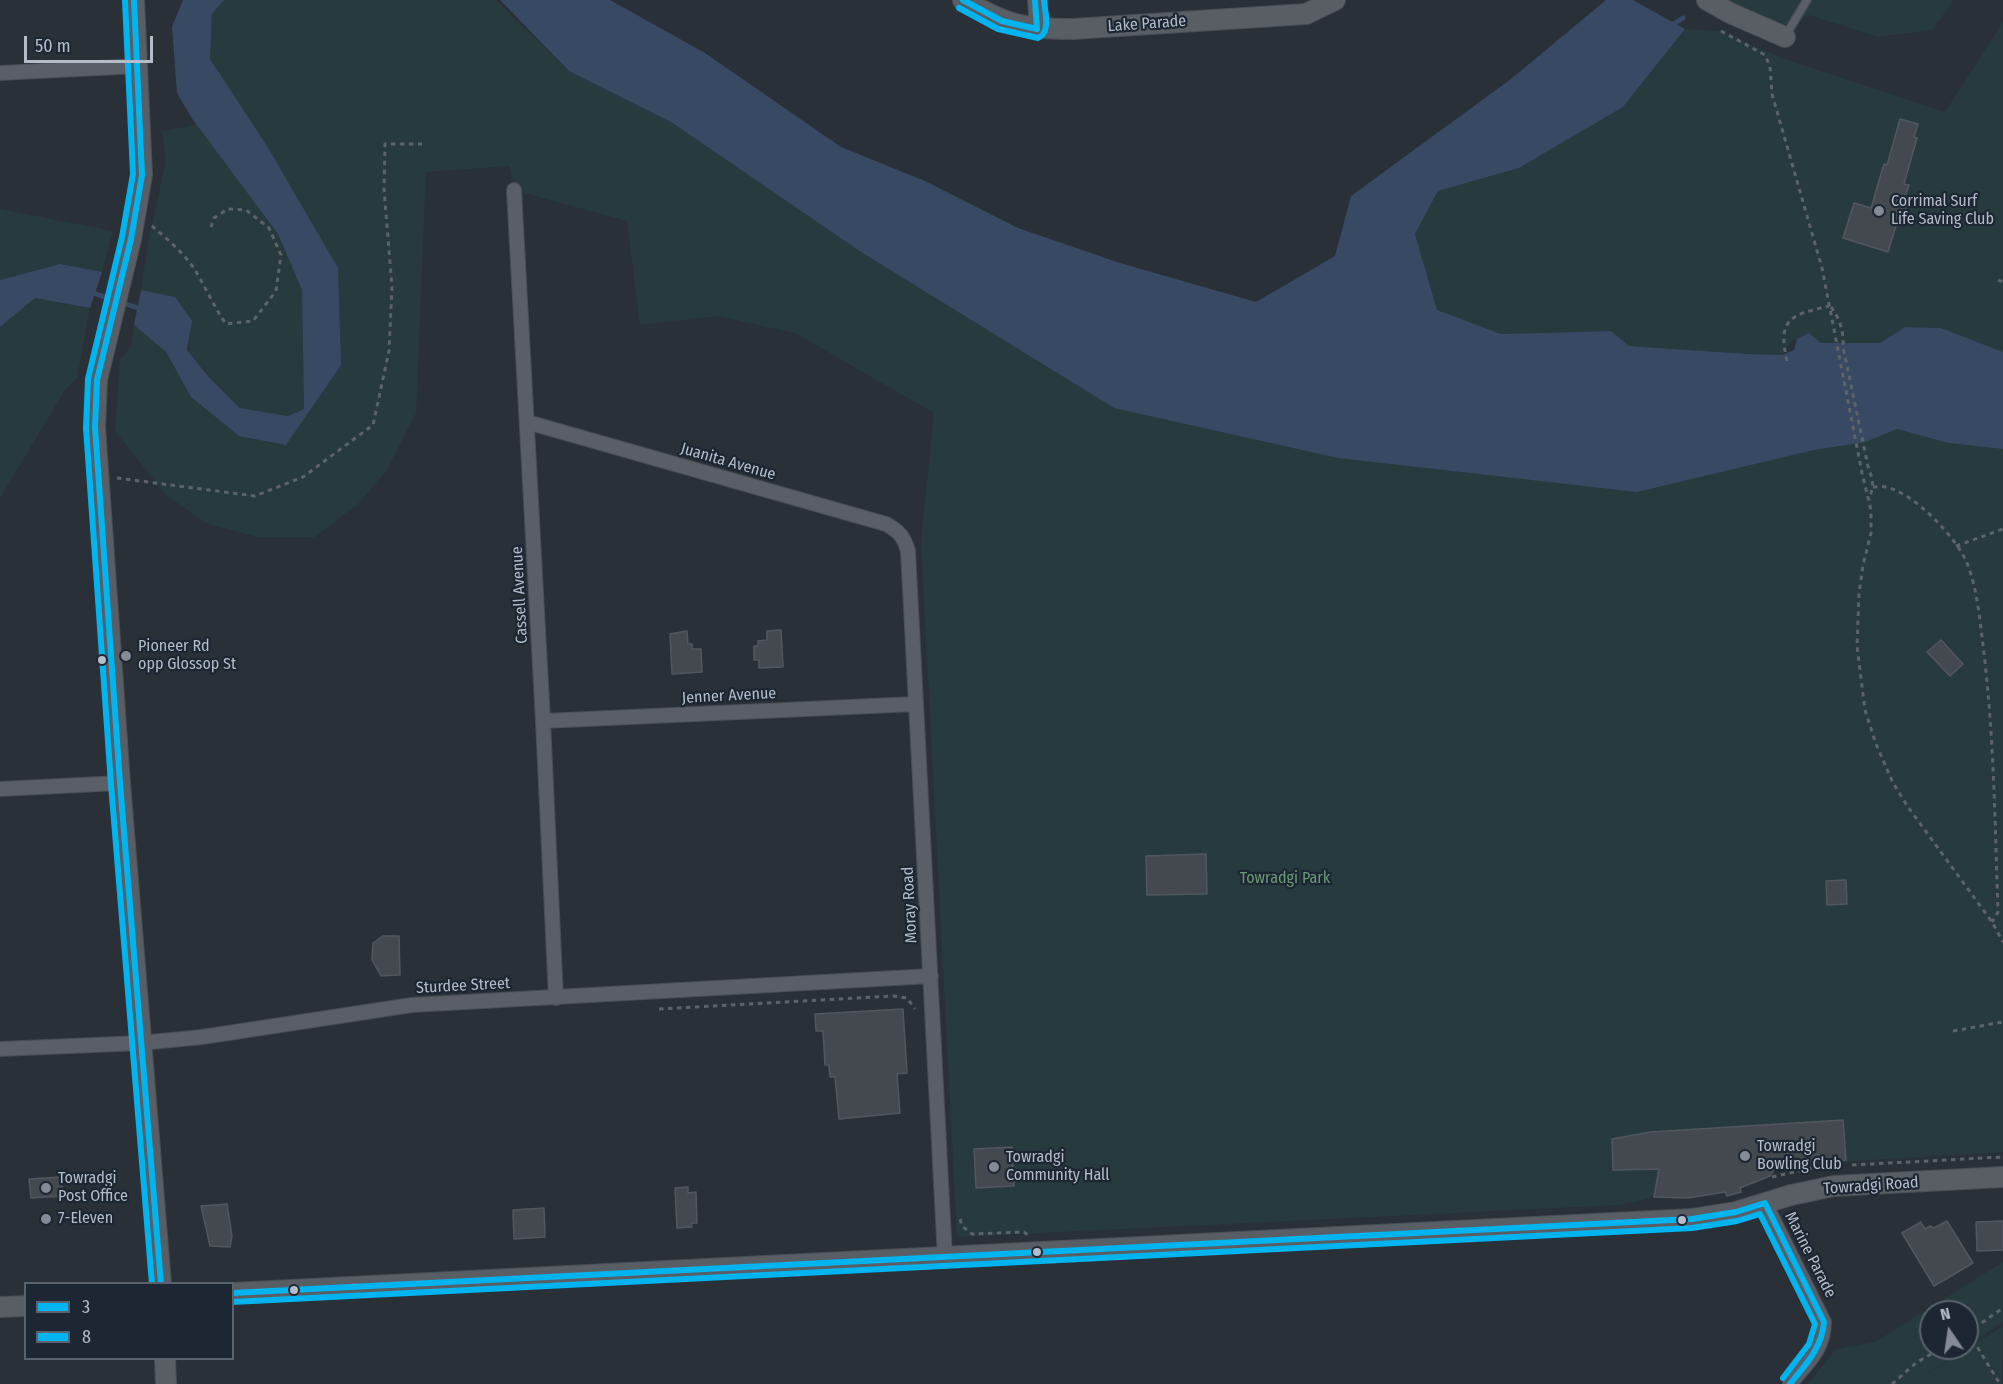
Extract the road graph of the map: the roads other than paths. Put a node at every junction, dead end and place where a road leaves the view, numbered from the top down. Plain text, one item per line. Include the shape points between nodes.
1 (134, 0) edge
2 (963, 0) edge
3 (1035, 0) edge
4 (1335, 0) edge
5 (1707, 0) edge
6 (1807, 0) edge
7 (1306, 7) edge
8 (1037, 29) junction
9 (1785, 37) joint
10 (138, 66) junction
11 (0, 73) edge
12 (514, 190) dead end
13 (526, 422) junction
14 (908, 550) joint
15 (916, 704) junction
16 (543, 721) junction
17 (120, 783) junction
18 (0, 789) edge
19 (931, 976) junction
20 (556, 998) junction
21 (141, 1043) junction
22 (0, 1049) edge
23 (2003, 1177) edge
24 (1765, 1203) junction
25 (945, 1258) junction
26 (161, 1282) edge
27 (234, 1293) edge
28 (24, 1306) edge
29 (0, 1307) edge
30 (165, 1360) edge
31 (166, 1384) edge
32 (1790, 1384) edge

1 - 10 main road
2 - 8 main road, Lake Parade via 1002,21
3 - 8 street
4 - 7 main road, Lake Parade
5 - 9 main road
6 - 9 lane
7 - 8 main road, Lake Parade
10 - 11 street
10 - 17 main road via 142,175 95,401
12 - 13 street, Cassell Avenue
13 - 14 street, Juanita Avenue via 886,524 904,538
13 - 16 street, Cassell Avenue
14 - 15 street, Moray Road
15 - 16 street, Jenner Avenue
15 - 19 street, Moray Road
16 - 20 street, Cassell Avenue
17 - 18 street
17 - 21 main road
19 - 20 street, Sturdee Street
19 - 25 street, Moray Road
20 - 21 street, Sturdee Street via 412,1005 246,1032
21 - 22 street, Sturdee Street
21 - 26 main road
23 - 24 main road, Towradgi Road via 1834,1186
24 - 25 main road, Towradgi Road via 1692,1219
24 - 32 street, Marine Parade via 1824,1322 1817,1351
25 - 27 main road, Towradgi Road
28 - 29 main road
30 - 31 main road

